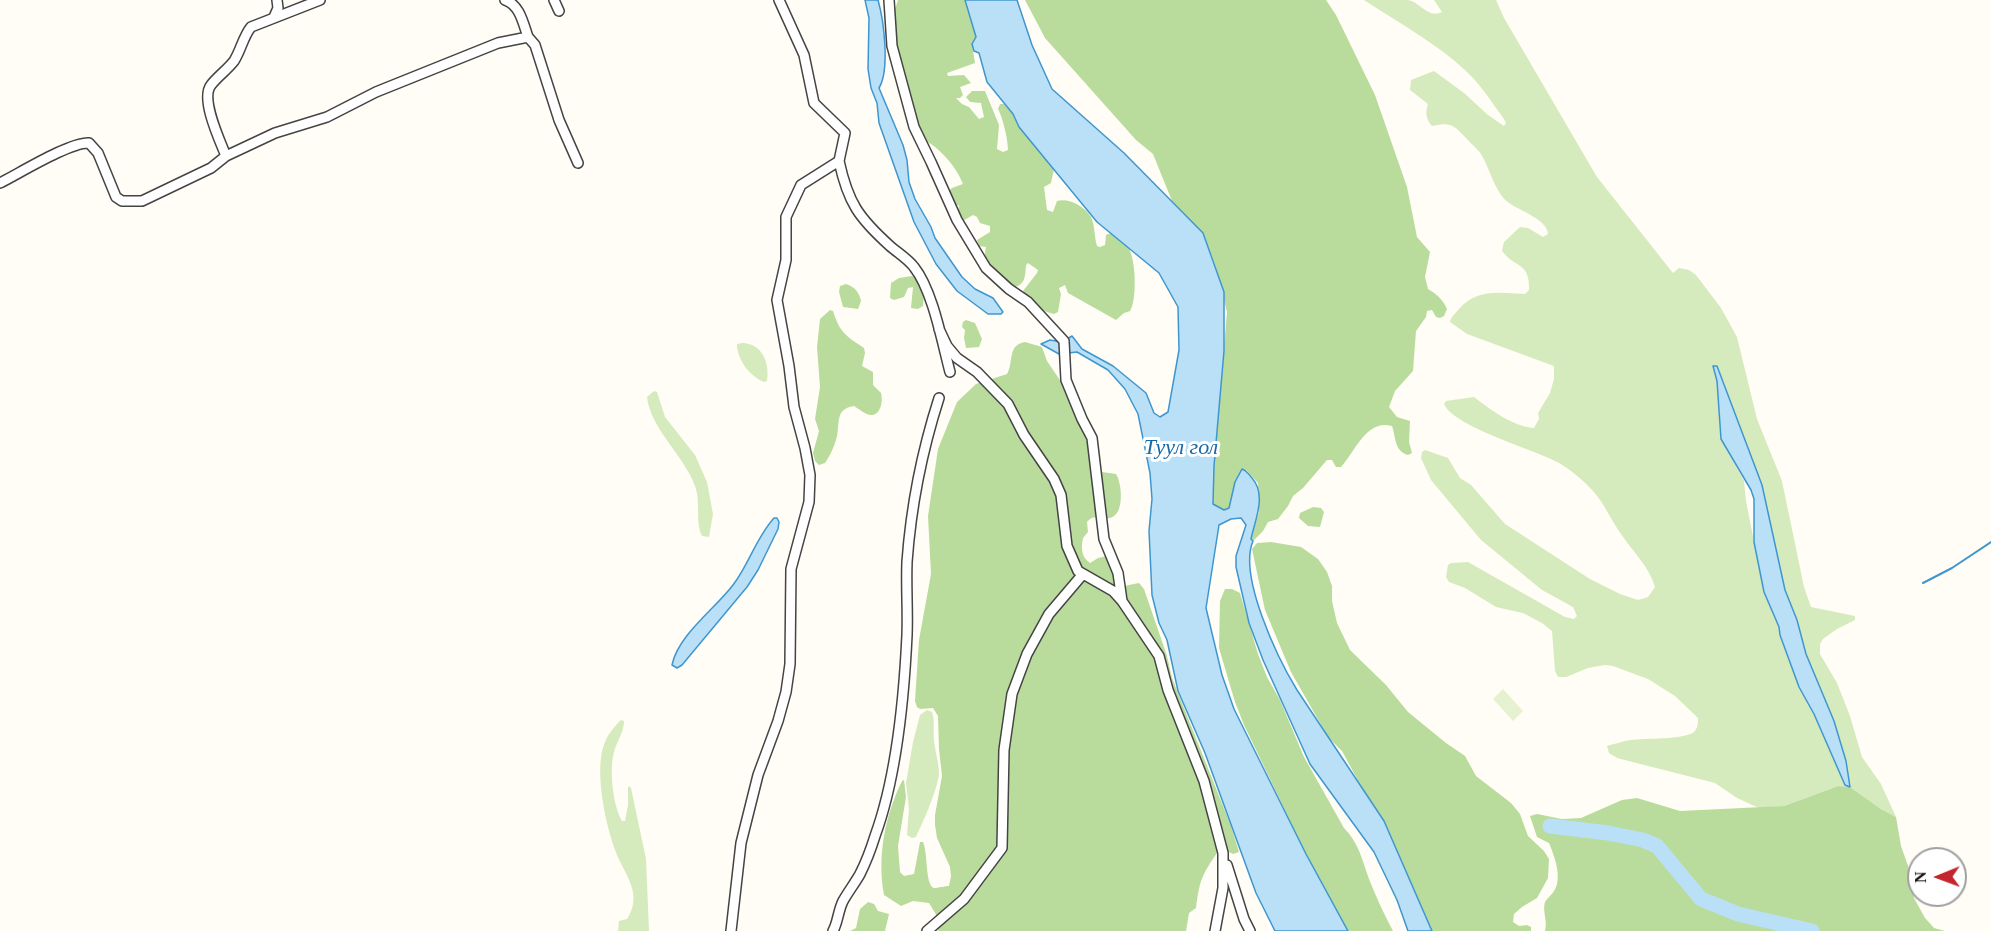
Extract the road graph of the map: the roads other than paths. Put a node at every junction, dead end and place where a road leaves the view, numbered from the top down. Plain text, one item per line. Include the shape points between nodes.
1 (277, 0) edge
2 (320, 0) edge
3 (505, 0) edge
4 (555, 0) edge
5 (779, 0) edge
6 (889, 0) edge
7 (559, 11) dead end
8 (274, 17) junction
9 (528, 37) junction
10 (226, 156) junction
11 (839, 161) junction
12 (578, 163) dead end
13 (0, 183) edge
14 (939, 329) junction
15 (950, 372) dead end
16 (939, 398) dead end
17 (1083, 574) junction
18 (1122, 602) junction
19 (1223, 853) junction
20 (731, 931) edge
21 (833, 931) edge
22 (927, 931) edge
23 (1215, 931) edge
24 (1250, 931) edge

1 - 8 street
2 - 8 street
3 - 9 street via 517,7
4 - 7 street
5 - 11 street via 804,56 814,103 845,133
6 - 18 street via 892,45 914,127 957,220 986,268 1028,302 1064,342 1066,380 1092,438 1104,539 1118,573
8 - 10 street via 251,27 235,59 207,94
9 - 10 street via 498,43
9 - 12 street via 535,45 559,120
10 - 13 street via 211,168 142,201 122,201 117,197 90,143 64,150
11 - 14 street via 854,208 913,266 929,295
11 - 20 street via 801,185 786,217 786,260 777,300 794,407 810,475 809,502 791,569 786,692 758,775 741,843
14 - 15 street
14 - 17 street via 957,358 1008,404 1054,479 1061,495 1067,546 1078,572
16 - 21 street via 911,522 902,703 888,787 876,834
17 - 18 street via 1113,591
17 - 22 street via 1049,614 1027,654 1012,694 1004,750 1002,848 964,899
18 - 19 street via 1159,656 1168,690 1204,781
19 - 23 street via 1223,888
19 - 24 street

